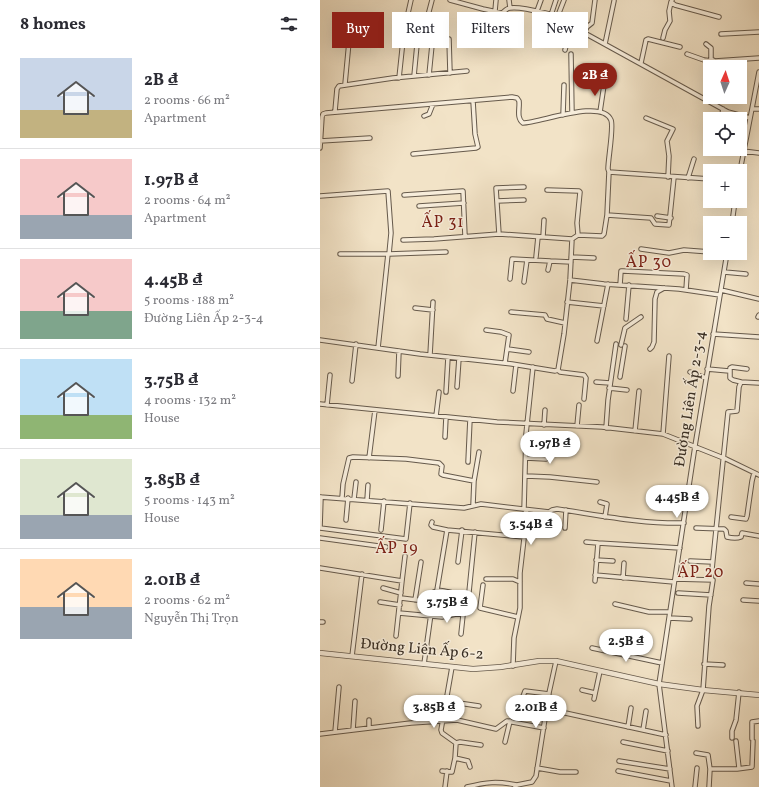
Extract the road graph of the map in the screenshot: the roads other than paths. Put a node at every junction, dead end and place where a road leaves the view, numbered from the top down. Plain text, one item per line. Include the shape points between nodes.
1 (411, 0) edge
2 (432, 0) edge
3 (450, 0) edge
4 (496, 0) edge
5 (509, 0) edge
6 (541, 0) edge
7 (556, 0) edge
8 (564, 0) edge
9 (595, 0) edge
10 (614, 1) edge
11 (671, 1) edge
12 (510, 8) junction
13 (495, 11) junction
14 (537, 11) junction
15 (429, 12) edge
16 (540, 12) edge
17 (552, 12) edge
18 (559, 12) edge
19 (719, 17) dead end
20 (588, 26) edge
21 (759, 32) edge
22 (721, 34) dead end
23 (588, 35) edge
24 (663, 38) dead end
25 (449, 39) dead end
26 (605, 44) junction
27 (706, 44) dead end
28 (680, 47) dead end
29 (348, 48) edge
30 (417, 48) edge
31 (432, 48) edge
32 (572, 54) dead end
33 (687, 54) dead end
34 (759, 58) edge
35 (704, 60) edge
36 (712, 60) edge
37 (739, 60) edge
38 (641, 63) junction
39 (467, 71) dead end
40 (759, 72) edge
41 (450, 73) junction
42 (429, 75) junction
43 (414, 76) junction
44 (399, 78) junction
45 (345, 84) junction
46 (564, 85) dead end
47 (604, 85) dead end
48 (473, 101) junction
49 (433, 104) junction
50 (723, 109) junction
51 (752, 109) junction
52 (759, 109) edge
53 (335, 112) junction
54 (600, 112) junction
55 (722, 112) edge
56 (572, 113) junction
57 (563, 115) junction
58 (424, 116) dead end
59 (646, 118) dead end
60 (750, 118) junction
61 (747, 135) edge
62 (370, 138) dead end
63 (320, 141) edge
64 (320, 148) edge
65 (747, 152) edge
66 (759, 153) edge
67 (412, 154) dead end
68 (694, 159) dead end
69 (609, 172) junction
70 (668, 176) junction
71 (674, 177) junction
72 (688, 178) junction
73 (703, 179) edge
74 (524, 187) dead end
75 (547, 190) dead end
76 (404, 195) dead end
77 (320, 196) edge
78 (524, 200) dead end
79 (497, 201) junction
80 (464, 203) junction
81 (419, 206) dead end
82 (607, 215) junction
83 (657, 216) dead end
84 (671, 218) junction
85 (544, 220) dead end
86 (499, 234) junction
87 (578, 235) junction
88 (465, 236) junction
89 (538, 236) junction
90 (543, 237) junction
91 (572, 239) junction
92 (403, 240) dead end
93 (640, 249) dead end
94 (703, 251) edge
95 (446, 252) dead end
96 (340, 254) dead end
97 (389, 254) junction
98 (536, 256) dead end
99 (571, 256) junction
100 (594, 258) dead end
101 (527, 260) junction
102 (726, 260) edge
103 (550, 261) junction
104 (571, 262) junction
105 (548, 270) dead end
106 (724, 272) junction
107 (746, 274) dead end
108 (510, 279) dead end
109 (570, 280) junction
110 (524, 282) dead end
111 (608, 284) junction
112 (620, 285) junction
113 (629, 285) junction
114 (664, 288) junction
115 (686, 290) junction
116 (721, 290) junction
117 (720, 295) junction
118 (759, 299) edge
119 (433, 302) dead end
120 (567, 302) junction
121 (604, 306) junction
122 (415, 308) dead end
123 (433, 310) junction
124 (511, 312) dead end
125 (641, 317) dead end
126 (626, 319) dead end
127 (565, 323) junction
128 (486, 330) dead end
129 (713, 334) junction
130 (759, 337) edge
131 (320, 340) edge
132 (597, 341) dead end
133 (356, 344) junction
134 (616, 344) dead end
135 (378, 348) junction
136 (507, 349) junction
137 (650, 349) dead end
138 (399, 351) junction
139 (529, 352) dead end
140 (430, 355) junction
141 (669, 356) dead end
142 (448, 357) junction
143 (459, 358) junction
144 (505, 363) junction
145 (516, 365) junction
146 (533, 367) junction
147 (707, 369) junction
148 (747, 369) dead end
149 (558, 370) junction
150 (729, 371) junction
151 (690, 372) dead end
152 (330, 375) dead end
153 (398, 376) dead end
154 (620, 377) dead end
155 (706, 378) junction
156 (352, 380) dead end
157 (596, 382) dead end
158 (741, 382) junction
159 (759, 383) edge
160 (609, 386) junction
161 (457, 387) dead end
162 (627, 390) dead end
163 (639, 390) dead end
164 (513, 391) dead end
165 (438, 392) dead end
166 (446, 392) dead end
167 (584, 399) dead end
168 (320, 404) edge
169 (327, 405) junction
170 (579, 405) dead end
171 (375, 410) junction
172 (545, 410) dead end
173 (436, 416) junction
174 (446, 417) junction
175 (470, 419) junction
176 (528, 424) junction
177 (544, 425) junction
178 (576, 426) junction
179 (606, 428) junction
180 (636, 431) junction
181 (663, 434) junction
182 (445, 437) dead end
183 (548, 443) dead end
184 (695, 446) junction
185 (479, 452) dead end
186 (369, 458) junction
187 (526, 458) junction
188 (723, 458) junction
189 (468, 462) dead end
190 (754, 473) junction
191 (759, 475) edge
192 (526, 476) junction
193 (474, 480) junction
194 (356, 482) dead end
195 (597, 482) dead end
196 (368, 485) dead end
197 (662, 496) dead end
198 (321, 497) edge
199 (342, 498) junction
200 (348, 498) junction
201 (354, 499) junction
202 (687, 499) junction
203 (367, 500) junction
204 (384, 501) junction
205 (600, 502) dead end
206 (410, 503) junction
207 (473, 505) junction
208 (524, 509) junction
209 (566, 510) junction
210 (605, 517) junction
211 (731, 517) dead end
212 (346, 520) dead end
213 (432, 522) dead end
214 (684, 523) junction
215 (320, 528) edge
216 (565, 528) dead end
217 (696, 528) dead end
218 (716, 529) junction
219 (381, 530) dead end
220 (447, 530) junction
221 (462, 530) junction
222 (475, 532) junction
223 (759, 536) edge
224 (524, 537) junction
225 (320, 538) edge
226 (586, 542) dead end
227 (598, 543) junction
228 (386, 547) dead end
229 (680, 548) junction
230 (405, 556) dead end
231 (596, 560) junction
232 (613, 561) dead end
233 (690, 561) dead end
234 (421, 562) dead end
235 (458, 562) dead end
236 (712, 562) junction
237 (624, 563) dead end
238 (320, 568) edge
239 (362, 574) junction
240 (595, 575) junction
241 (486, 578) dead end
242 (623, 578) junction
243 (675, 580) junction
244 (711, 580) junction
245 (402, 581) junction
246 (595, 581) dead end
247 (520, 582) junction
248 (746, 583) dead end
249 (759, 584) edge
250 (483, 585) dead end
251 (382, 588) dead end
252 (437, 590) junction
253 (401, 593) junction
254 (678, 593) dead end
255 (711, 595) junction
256 (401, 598) junction
257 (415, 600) junction
258 (743, 600) dead end
259 (759, 601) edge
260 (380, 602) dead end
261 (433, 602) junction
262 (615, 604) dead end
263 (400, 605) junction
264 (670, 612) junction
265 (399, 613) junction
266 (430, 616) junction
267 (518, 617) junction
268 (669, 618) junction
269 (690, 619) dead end
270 (460, 634) dead end
271 (396, 636) dead end
272 (592, 648) dead end
273 (320, 652) edge
274 (352, 656) junction
275 (556, 661) junction
276 (662, 663) junction
277 (424, 664) junction
278 (704, 664) junction
279 (723, 665) dead end
280 (513, 666) junction
281 (452, 667) junction
282 (600, 671) junction
283 (659, 684) junction
284 (339, 687) dead end
285 (582, 690) dead end
286 (703, 690) junction
287 (739, 692) junction
288 (595, 693) junction
289 (549, 694) junction
290 (759, 695) edge
291 (522, 699) dead end
292 (594, 699) dead end
293 (355, 701) dead end
294 (445, 701) junction
295 (479, 706) dead end
296 (631, 708) dead end
297 (547, 709) junction
298 (646, 711) dead end
299 (369, 720) dead end
300 (442, 721) junction
301 (510, 721) junction
302 (759, 721) edge
303 (698, 726) dead end
304 (628, 727) junction
305 (369, 728) junction
306 (544, 728) junction
307 (353, 730) junction
308 (643, 730) junction
309 (335, 732) junction
310 (320, 734) edge
311 (666, 735) junction
312 (732, 738) dead end
313 (736, 741) dead end
314 (505, 742) dead end
315 (623, 742) dead end
316 (456, 743) junction
317 (481, 744) dead end
318 (668, 751) junction
319 (696, 752) dead end
320 (455, 758) junction
321 (619, 761) dead end
322 (470, 766) dead end
323 (537, 768) junction
324 (697, 768) dead end
325 (710, 768) junction
326 (739, 768) junction
327 (670, 769) junction
328 (618, 771) dead end
329 (576, 772) dead end
330 (671, 781) junction
331 (516, 786) edge
332 (445, 787) edge
333 (467, 787) edge
334 (672, 787) edge
335 (695, 787) edge
336 (709, 787) edge

1 - 44 street via 404,31
2 - 15 street
3 - 13 street
4 - 13 street
5 - 12 street
6 - 14 street
7 - 17 street
8 - 18 street
9 - 20 street via 592,23
10 - 26 street
11 - 19 street via 674,5
11 - 24 street via 670,21
12 - 13 street via 502,13
12 - 14 street
14 - 16 street
21 - 22 street
23 - 26 street
25 - 41 street
26 - 38 street
27 - 36 street via 711,48
28 - 38 street via 648,39
29 - 45 street
30 - 43 street
31 - 42 street
32 - 56 street
33 - 35 street
34 - 37 street
38 - 50 street
39 - 41 street
40 - 51 street
41 - 42 street
42 - 43 street
43 - 44 street
44 - 45 street
45 - 53 street via 337,89
46 - 57 street
47 - 54 street
48 - 49 street
48 - 57 street via 517,98 520,121 523,123
48 - 67 street via 478,147
49 - 53 street
49 - 58 street via 429,114
50 - 55 street
50 - 60 street
51 - 52 street
51 - 60 street
53 - 63 street via 324,114
54 - 56 street
54 - 69 street via 609,116 612,125
56 - 57 street
59 - 70 street via 673,129 667,141
60 - 61 street
62 - 63 street
63 - 64 street
65 - 66 street
68 - 72 street
69 - 70 street
69 - 82 street
70 - 71 street
71 - 72 street
71 - 84 street
72 - 73 street
74 - 79 street via 496,188
75 - 87 street via 580,192
76 - 80 street via 464,191
77 - 97 street via 388,190 391,233
78 - 79 street
79 - 86 street
80 - 81 street
80 - 88 street
82 - 84 street via 651,218 655,224 666,226 669,225
82 - 87 street via 602,236
83 - 84 street
85 - 90 street
86 - 88 street
86 - 89 street
87 - 91 street
88 - 92 street
89 - 90 street
89 - 98 street
90 - 91 street
91 - 99 street
93 - 94 street via 669,253 684,250
95 - 97 street
96 - 97 street
97 - 135 street
99 - 100 street
99 - 104 street
101 - 103 street
101 - 108 street via 512,259
101 - 110 street
102 - 106 street, Đường Liên Ấp 2-3-4
103 - 104 street
103 - 105 street
104 - 109 street
106 - 107 street
106 - 116 street, Đường Liên Ấp 2-3-4
109 - 111 street
109 - 120 street
111 - 112 street
111 - 121 street
112 - 113 street
112 - 115 street via 621,271 684,274 687,275
113 - 114 street
113 - 126 street
114 - 115 street
114 - 137 street via 657,292 655,299 654,342
115 - 117 street
116 - 117 street, Đường Liên Ấp 2-3-4
116 - 118 street
117 - 129 street, Đường Liên Ấp 2-3-4
119 - 123 street
120 - 121 street
120 - 127 street
121 - 132 street
122 - 123 street
123 - 140 street
124 - 127 street via 545,315 547,319
125 - 154 street via 625,328
127 - 149 street
128 - 136 street via 509,335
129 - 130 street
129 - 147 street, Đường Liên Ấp 2-3-4
131 - 133 street
133 - 135 street
133 - 156 street
134 - 160 street
135 - 138 street
136 - 139 street
136 - 144 street
138 - 140 street
138 - 153 street
140 - 142 street
141 - 181 street
142 - 143 street
142 - 166 street
143 - 144 street
143 - 161 street
144 - 145 street
145 - 146 street
145 - 164 street
146 - 149 street
146 - 176 street
147 - 150 street
147 - 155 street, Đường Liên Ấp 2-3-4
148 - 150 street via 731,367
149 - 167 street via 584,375
150 - 158 street via 731,378
151 - 155 street
152 - 169 street
155 - 184 street, Đường Liên Ấp 2-3-4
157 - 160 street
158 - 159 street
158 - 188 street via 737,412 728,412
160 - 162 street
160 - 179 street
163 - 180 street
165 - 173 street
168 - 169 street
169 - 171 street
170 - 178 street
171 - 173 street
171 - 186 street
172 - 177 street
173 - 174 street
174 - 175 street
174 - 182 street
175 - 176 street
175 - 189 street
176 - 177 street
176 - 187 street
177 - 178 street
178 - 179 street
179 - 180 street
180 - 181 street
181 - 184 street
183 - 187 street via 546,459
184 - 188 street
184 - 202 street, Đường Liên Ấp 2-3-4
185 - 193 street
186 - 193 street via 439,463 443,475
186 - 199 street via 349,458
187 - 192 street
188 - 190 street
188 - 218 street
190 - 191 street
190 - 211 street via 748,516 746,519
192 - 195 street
192 - 208 street
193 - 207 street
194 - 201 street
196 - 203 street
197 - 202 street
198 - 199 street
198 - 215 street
199 - 200 street
200 - 201 street
200 - 212 street
201 - 203 street
202 - 214 street, Đường Liên Ấp 2-3-4
203 - 204 street
204 - 206 street
204 - 219 street
205 - 210 street via 606,503
206 - 207 street via 464,508
206 - 215 street via 406,539
207 - 208 street
208 - 209 street via 549,512 557,509
208 - 224 street via 527,513
209 - 210 street
209 - 216 street
210 - 214 street via 656,523
213 - 220 street via 433,527
214 - 229 street, Đường Liên Ấp 2-3-4
217 - 218 street
218 - 223 street via 724,529 727,537 732,538 741,537 742,533
218 - 236 street
220 - 221 street
220 - 252 street
221 - 222 street
221 - 235 street
222 - 224 street
222 - 252 street via 468,594
224 - 247 street
225 - 228 street
226 - 227 street
227 - 229 street
227 - 231 street
229 - 243 street, Đường Liên Ấp 2-3-4
230 - 245 street
231 - 232 street
231 - 240 street
233 - 236 street
234 - 257 street
236 - 244 street
237 - 242 street
238 - 239 street
239 - 245 street
239 - 274 street
240 - 242 street
240 - 246 street
241 - 247 street via 513,579
242 - 243 street
243 - 244 street
243 - 264 street, Đường Liên Ấp 2-3-4
244 - 255 street
245 - 253 street
247 - 267 street
248 - 249 street
250 - 267 street via 480,608
251 - 253 street
252 - 261 street via 434,592
253 - 256 street
254 - 255 street
255 - 278 street
256 - 257 street
256 - 263 street
257 - 261 street
258 - 259 street
260 - 263 street
261 - 266 street
262 - 264 street via 649,612
263 - 265 street
264 - 268 street, Đường Liên Ấp 2-3-4
265 - 266 street
265 - 271 street
266 - 270 street via 463,614
266 - 277 street
267 - 280 street
268 - 269 street
268 - 276 street, Đường Liên Ấp 2-3-4
272 - 276 street
273 - 274 street, Đường Liên Ấp 6-2
274 - 277 street, Đường Liên Ấp 6-2
275 - 280 street, Đường Liên Ấp 6-2
275 - 282 street, Đường Liên Ấp 6-2
275 - 289 street
276 - 283 street, Đường Liên Ấp 2-3-4
277 - 281 street, Đường Liên Ấp 6-2
278 - 279 street
278 - 286 street
280 - 281 street, Đường Liên Ấp 6-2 via 472,670
281 - 294 street
282 - 283 street, Đường Liên Ấp 6-2
282 - 288 street
283 - 286 street, Đường Liên Ấp 6-2
283 - 311 street, Đường Liên Ấp 2-3-4
284 - 309 street
285 - 288 street
286 - 287 street, Đường Liên Ấp 6-2
286 - 303 street via 697,706
287 - 290 street, Đường Liên Ấp 6-2
287 - 312 street
288 - 292 street
289 - 291 street via 525,691
289 - 297 street
293 - 307 street
294 - 295 street
294 - 300 street
296 - 304 street
297 - 304 street
297 - 306 street
298 - 308 street
299 - 305 street
300 - 301 street via 457,720 496,729
300 - 305 street
300 - 316 street via 442,733
301 - 306 street
301 - 314 street
302 - 326 street via 752,722 752,766
304 - 308 street
305 - 307 street
306 - 323 street
307 - 309 street
308 - 311 street
309 - 310 street
311 - 318 street, Đường Liên Ấp 2-3-4
313 - 326 street
315 - 318 street
316 - 317 street
316 - 320 street
318 - 327 street, Đường Liên Ấp 2-3-4
319 - 325 street via 708,755
320 - 322 street via 468,761
320 - 332 street via 452,772 444,771
321 - 327 street
323 - 329 street
323 - 331 street via 532,782
324 - 335 street
325 - 326 street
325 - 336 street
327 - 330 street, Đường Liên Ấp 2-3-4
328 - 330 street
330 - 334 street, Đường Liên Ấp 2-3-4
331 - 333 street via 504,782 487,782

